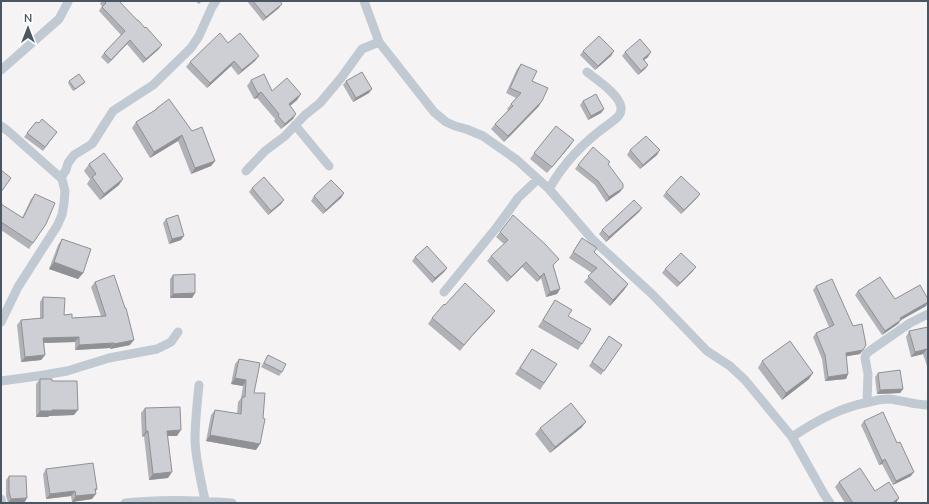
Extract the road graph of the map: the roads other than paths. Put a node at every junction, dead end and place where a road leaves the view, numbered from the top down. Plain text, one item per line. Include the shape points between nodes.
1 (67, 1) edge
2 (216, 1) edge
3 (364, 1) edge
4 (379, 42) junction
5 (1, 70) edge
6 (587, 72) dead end
7 (295, 125) junction
8 (1, 126) edge
9 (328, 166) dead end
10 (246, 171) dead end
11 (62, 179) junction
12 (538, 179) junction
13 (549, 190) junction
14 (444, 292) dead end
15 (928, 314) edge
16 (1, 322) edge
17 (178, 332) dead end
18 (1, 381) edge
19 (199, 384) dead end
20 (867, 402) junction
21 (928, 405) edge
22 (792, 437) junction
23 (1, 499) edge
24 (205, 500) junction
25 (825, 501) edge
26 (2, 503) edge
27 (125, 503) edge
28 (232, 503) edge

1 - 5 street via 59,19
2 - 11 street via 191,48 153,85 113,111 92,144 74,155 68,163
3 - 4 street
4 - 7 street via 362,50 320,103
4 - 12 street via 434,112 446,122 482,136
6 - 13 street via 614,94 621,105 621,111 615,120 590,139 570,159
7 - 9 street
7 - 10 street
8 - 11 street
11 - 16 street via 65,191 62,215 18,287
12 - 13 street
12 - 14 street via 518,198
13 - 22 street via 593,240 652,294 707,351 746,380
15 - 20 street via 910,323 866,354
17 - 18 street via 170,342 157,349 109,358 67,371
19 - 24 street via 195,443
20 - 21 street via 888,399
20 - 22 street via 837,411
22 - 25 street
23 - 26 street
24 - 27 street
24 - 28 street

